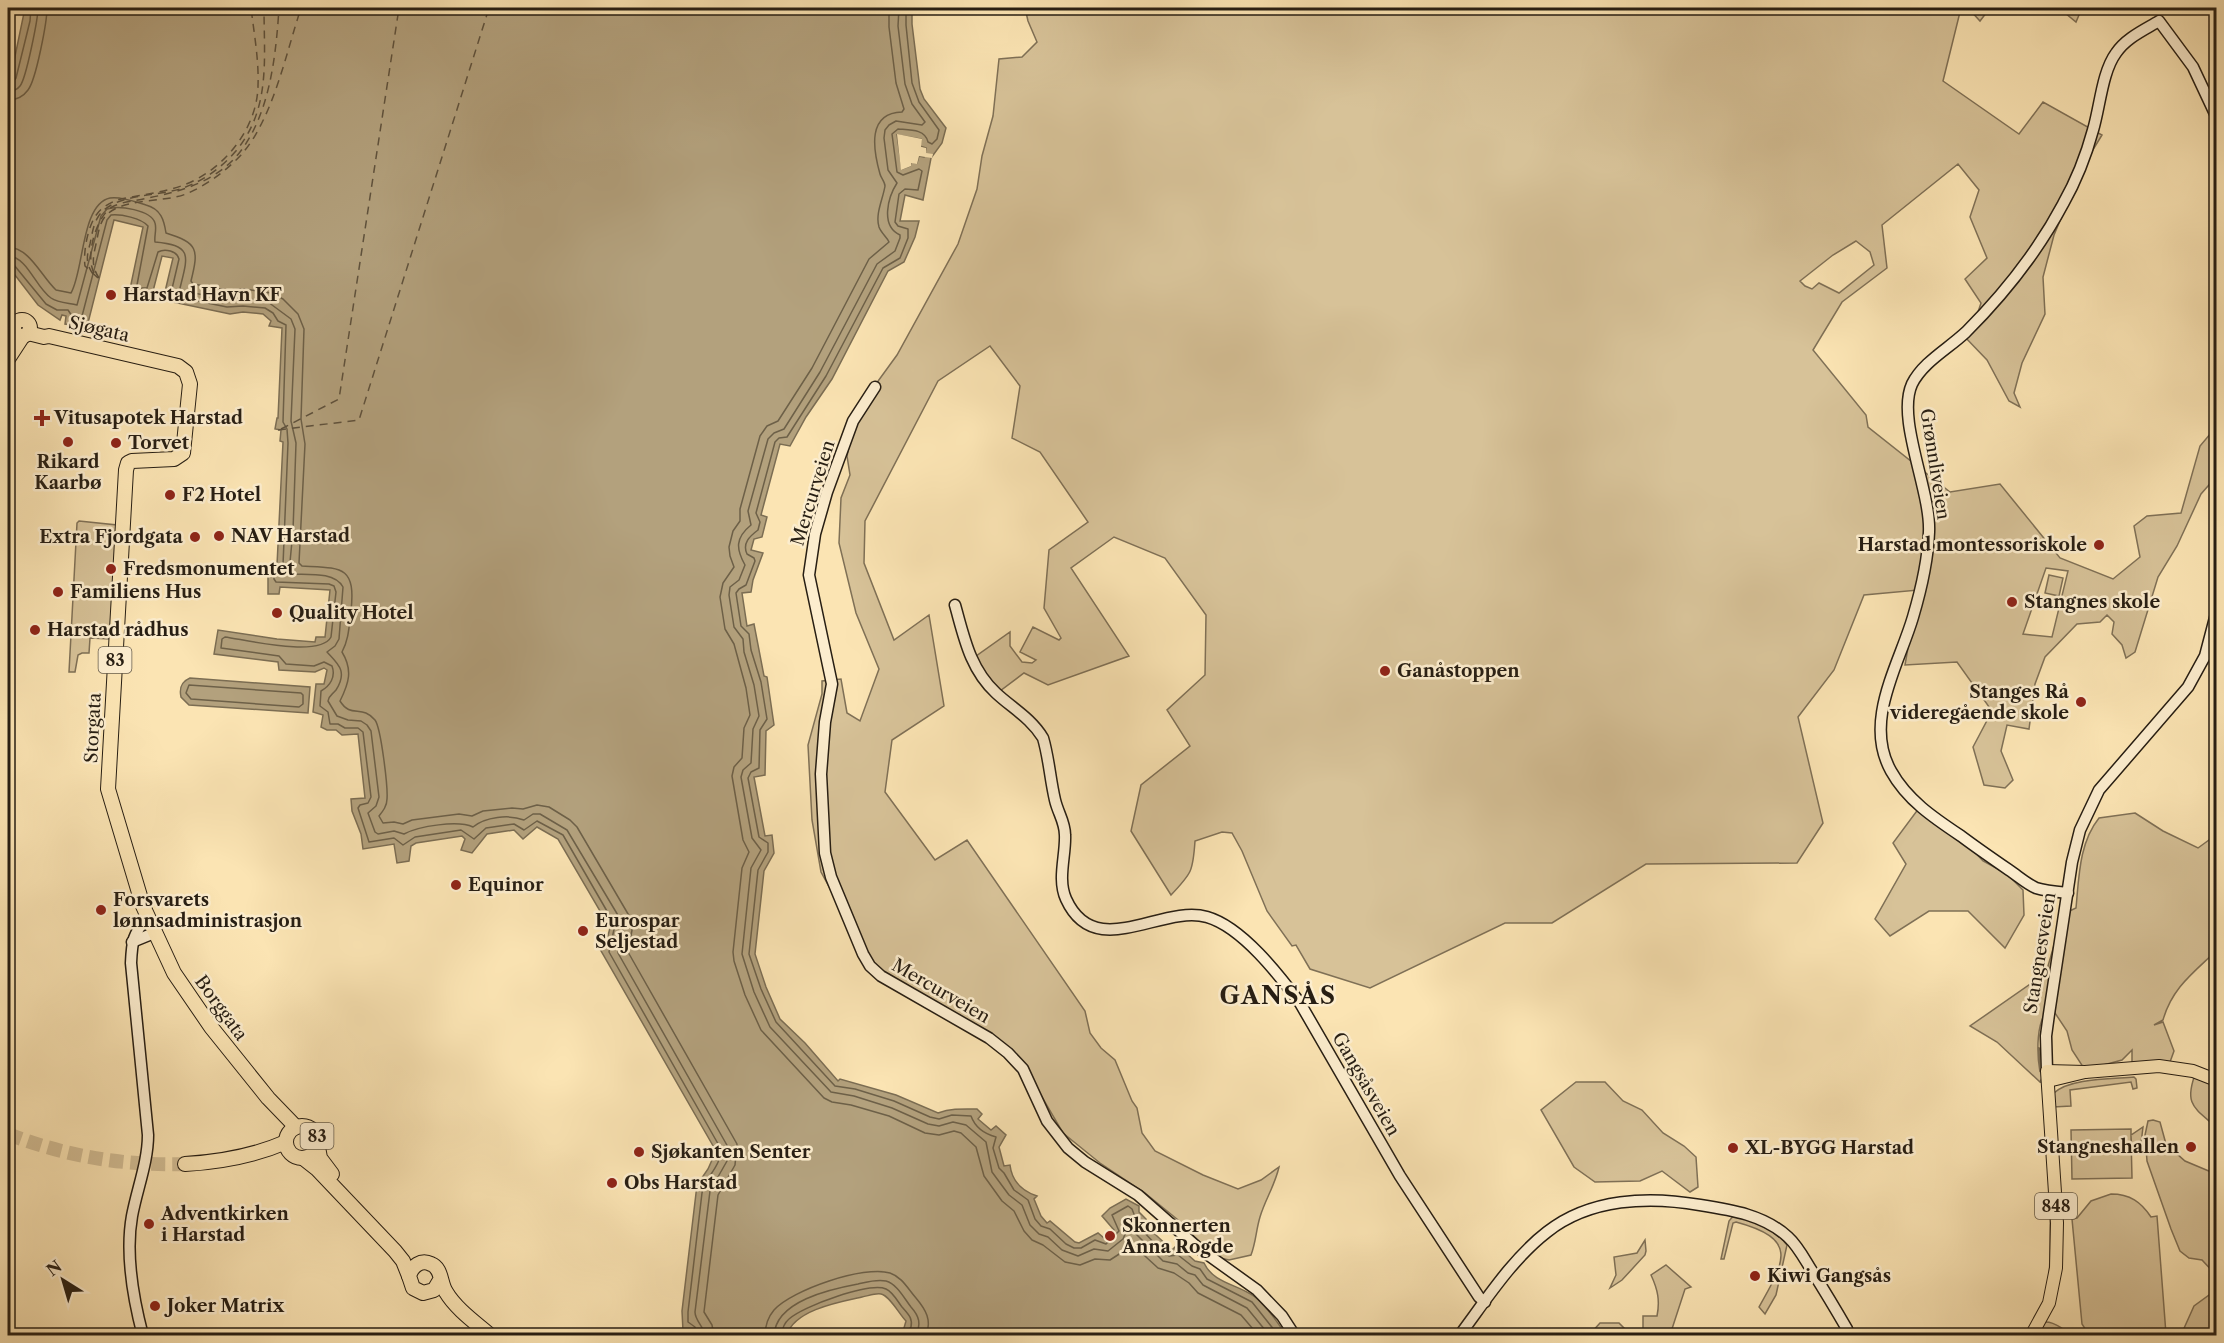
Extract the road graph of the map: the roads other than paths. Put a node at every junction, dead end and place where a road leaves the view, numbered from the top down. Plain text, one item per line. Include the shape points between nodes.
1 (2217, 116) edge
2 (24, 331) junction
3 (8, 345) edge
4 (8, 359) edge
5 (875, 387) dead end
6 (128, 463) joint
7 (955, 605) dead end
8 (2217, 614) edge
9 (2068, 893) junction
10 (147, 917) junction
11 (153, 933) junction
12 (132, 942) junction
13 (2047, 1076) junction
14 (2217, 1080) edge
15 (293, 1143) junction
16 (318, 1147) junction
17 (185, 1164) tunnel mouth
18 (422, 1262) junction
19 (409, 1276) junction
20 (440, 1280) junction
21 (426, 1293) junction
22 (1485, 1302) junction
23 (143, 1335) edge
24 (480, 1335) edge
25 (491, 1335) edge
26 (1295, 1335) edge
27 (1459, 1335) edge
28 (1849, 1335) edge
29 (2031, 1335) edge

1 - 9 street, Grønnliveien via 2193,67 2158,21 2122,45 2112,60 2074,183 2040,242 1976,321 1918,375 1908,399 1929,532 1917,603 1881,712 1885,757 1905,792 1940,822 2035,887
2 - 3 highway
2 - 4 highway
2 - 6 highway, Sjøgata / 83 via 178,366 187,374 190,390 183,453 174,459
5 - 26 street, Mercurveien via 853,421 837,465 815,534 809,575 832,684 821,774 825,853 863,954 881,976 1008,1053 1023,1069 1047,1121 1068,1148 1138,1195 1197,1247 1257,1290
6 - 10 highway, Storgata / 83 via 108,789
7 - 22 street, Gangsåsveien via 980,675 1043,738 1064,827 1065,897 1073,910 1104,930 1182,915 1207,917 1255,951 1300,1003 1408,1190
8 - 9 street, Stangnesveien via 2205,656 2188,687 2110,777 2089,808 2072,862
9 - 13 street, Stangnesveien via 2047,1025
10 - 11 highway, Storgata / 83
10 - 12 street
11 - 12 street
11 - 15 highway, Borggata / 83 via 194,1005 268,1098
12 - 23 street via 148,1134 130,1241 136,1308
13 - 14 main road via 2068,1070 2170,1067
13 - 29 main road, Stangnesveien / 848 via 2057,1223 2056,1268 2049,1303
15 - 16 highway, 83 via 312,1155
15 - 16 highway, 83 via 308,1127 318,1137
15 - 17 highway, 83 via 222,1161
15 - 19 highway, 83 via 403,1261
16 - 18 highway, 83 via 329,1171 404,1250
18 - 19 highway via 414,1266
18 - 20 highway, 83 via 436,1267
19 - 21 highway, 83 via 413,1288
20 - 21 highway via 435,1289
20 - 25 highway, 83 via 448,1295
21 - 24 highway, 83 via 443,1302
22 - 27 street
22 - 28 street via 1526,1251 1564,1221 1619,1202 1651,1199 1718,1208 1772,1224 1796,1245

